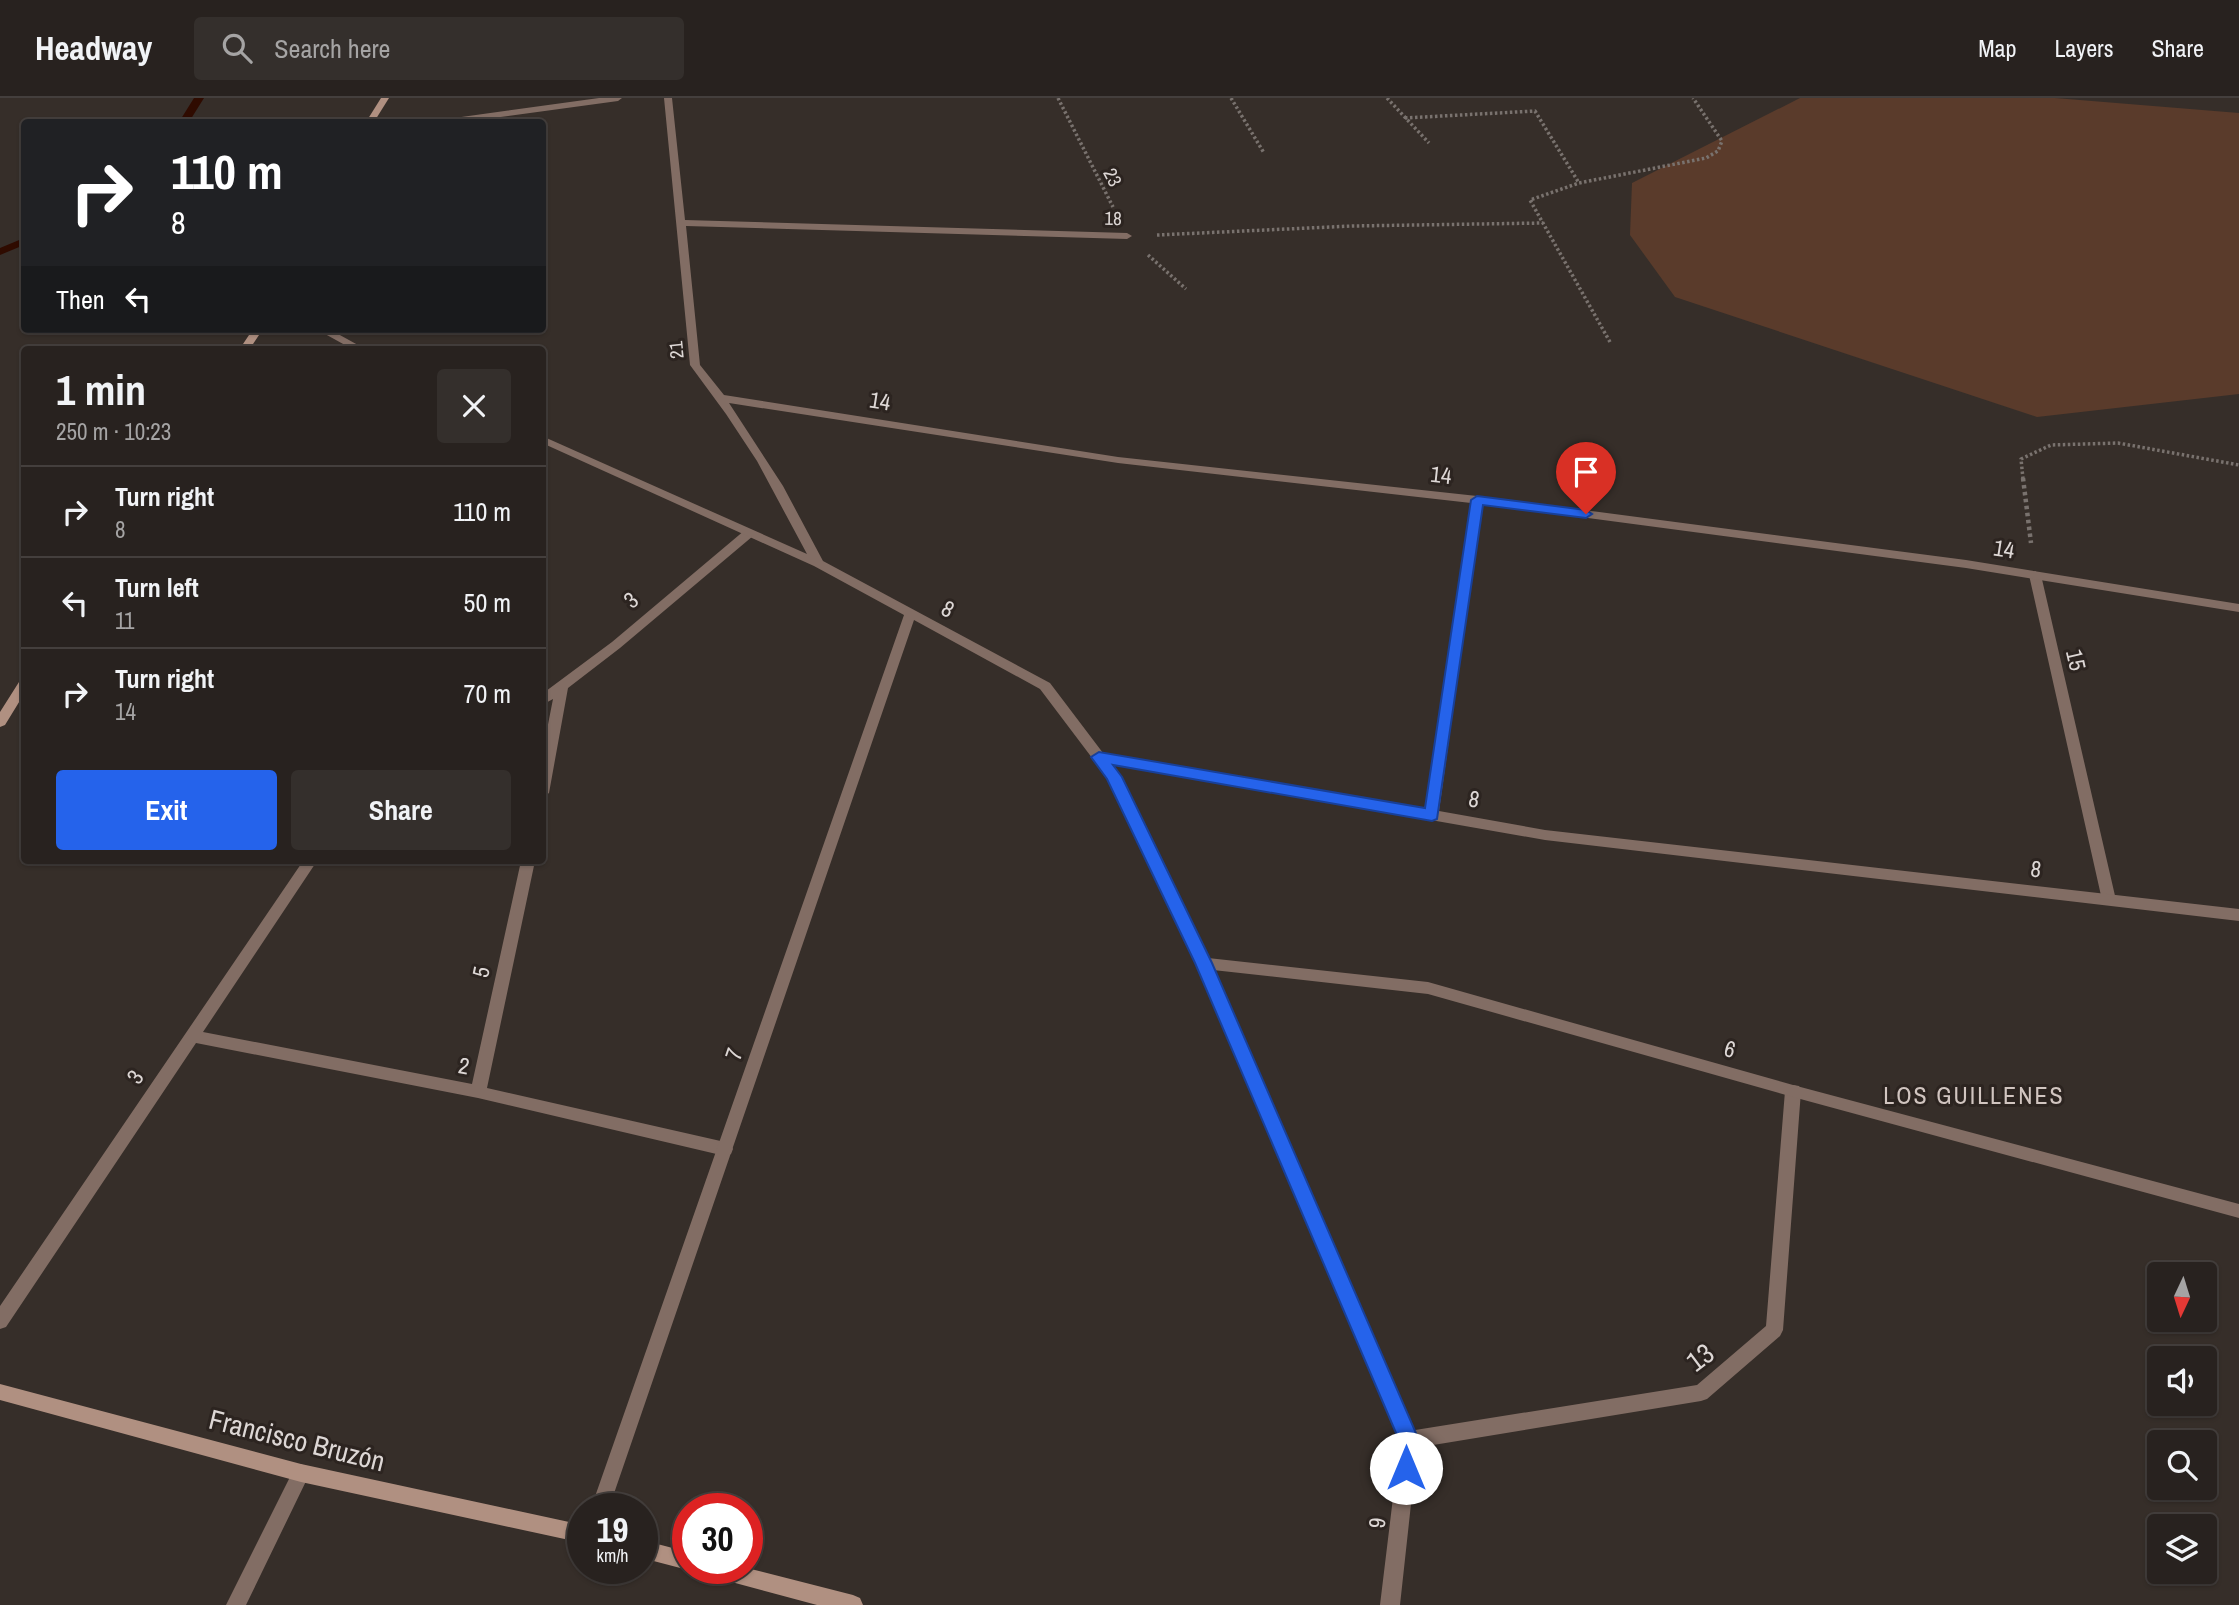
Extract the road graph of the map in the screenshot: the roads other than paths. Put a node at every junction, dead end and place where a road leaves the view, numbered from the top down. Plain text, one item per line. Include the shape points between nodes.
1 (385, 98) edge
2 (618, 98) edge
3 (668, 98) edge
4 (372, 119) edge
5 (468, 119) edge
6 (680, 223) junction
7 (1127, 236) road end
8 (329, 333) edge
9 (354, 346) edge
10 (721, 398) junction
11 (546, 441) edge
12 (1477, 500) junction
13 (749, 533) junction
14 (818, 564) junction
15 (2035, 575) junction
16 (2239, 608) edge
17 (910, 614) junction
18 (562, 688) junction
19 (21, 690) edge
20 (546, 698) edge
21 (0, 722) edge
22 (1099, 757) junction
23 (546, 772) edge
24 (1432, 815) junction
25 (308, 864) edge
26 (527, 864) edge
27 (2109, 900) junction
28 (2239, 915) edge
29 (1203, 963) junction
30 (192, 1036) junction
31 (1793, 1091) junction
32 (478, 1092) junction
33 (726, 1149) junction
34 (2239, 1211) edge
35 (0, 1321) edge
36 (0, 1392) edge
37 (1409, 1440) junction
38 (301, 1473) junction
39 (605, 1493) edge
40 (567, 1531) edge
41 (763, 1581) edge
42 (236, 1605) edge
43 (853, 1605) edge
44 (1391, 1605) edge

1 - 4 street
2 - 5 street
3 - 6 street, 21
6 - 7 street, 18
6 - 10 street, 21 via 695,365
8 - 9 street
10 - 12 street, 14 via 1118,460
10 - 14 street, 21 via 793,509
11 - 13 street, 8
12 - 15 street, 14
12 - 24 street
13 - 14 street, 8
13 - 18 street, 3
14 - 17 street, 8
15 - 16 street, 14
15 - 27 street, 15
17 - 22 street, 8 via 1045,686
17 - 33 street, 7
18 - 20 street, 3
18 - 23 street
19 - 21 street
22 - 24 street, 8
22 - 29 street, 9 via 1114,777
24 - 27 street, 8 via 1545,835
25 - 30 street, 3
26 - 32 street, 5
27 - 28 street, 8
29 - 31 street, 6 via 1428,988
29 - 37 street, 9
30 - 32 street, 2
30 - 35 street, 3
31 - 34 street, 6
31 - 37 street, 13 via 1774,1330 1701,1393
32 - 33 street, 2
33 - 39 street, 7
36 - 38 street, Francisco Bruzón
37 - 44 street, 9
38 - 40 street, Francisco Bruzón
38 - 42 street
41 - 43 street

